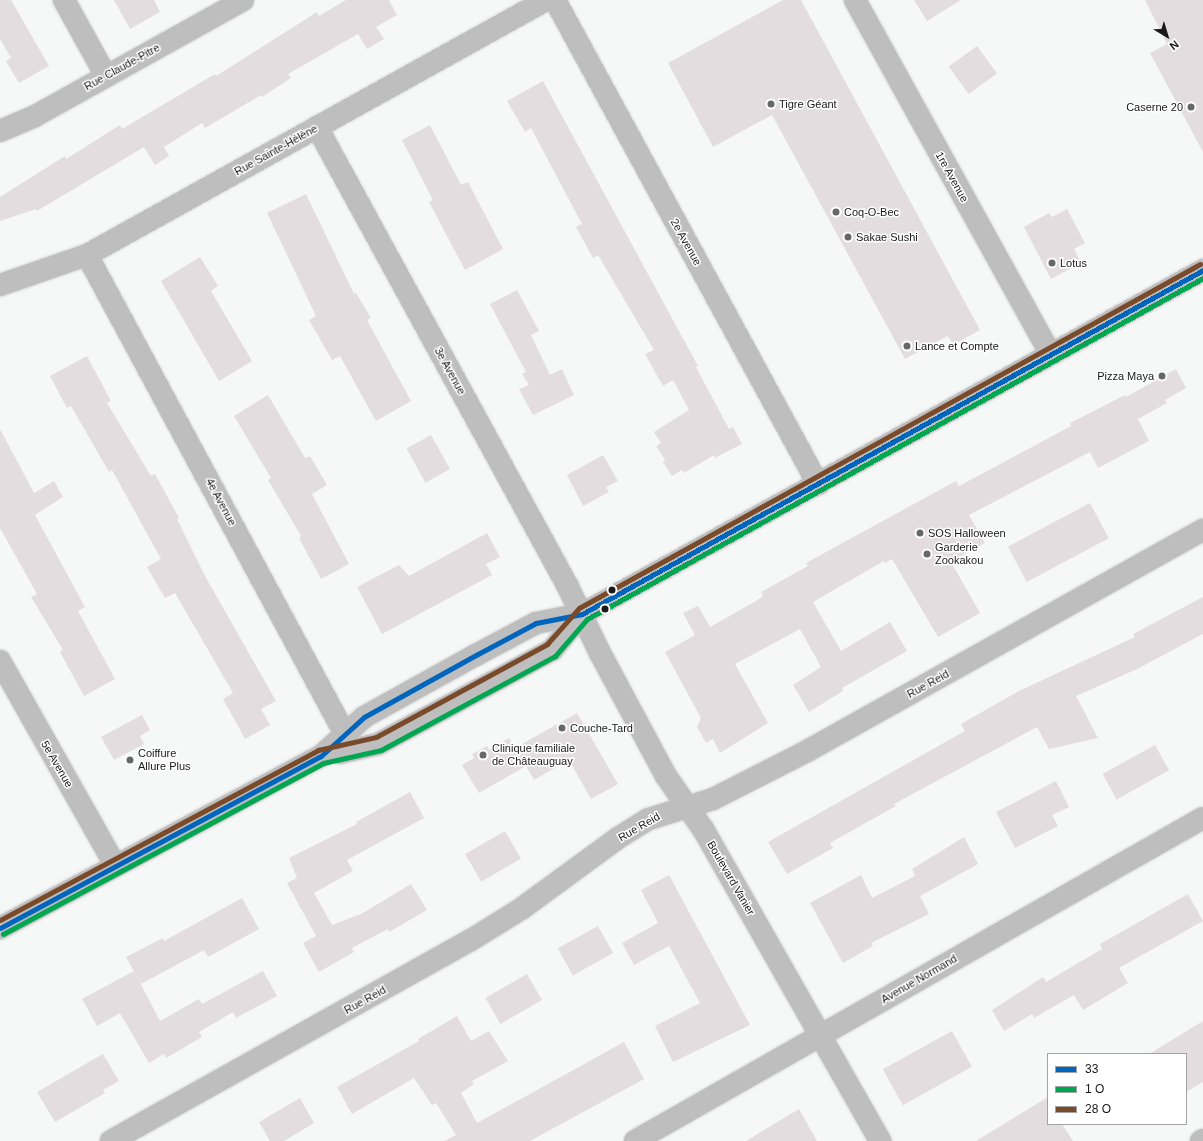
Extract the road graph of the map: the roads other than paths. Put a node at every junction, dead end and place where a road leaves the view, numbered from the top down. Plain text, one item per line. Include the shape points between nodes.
1 (64, 0) edge
2 (243, 0) edge
3 (546, 0) edge
4 (555, 0) edge
5 (855, 0) edge
6 (106, 76) junction
7 (317, 127) junction
8 (0, 131) edge
9 (87, 255) junction
10 (1203, 270) edge
11 (0, 285) edge
12 (1050, 353) junction
13 (818, 484) junction
14 (1203, 530) edge
15 (582, 614) junction
16 (0, 660) edge
17 (349, 742) junction
18 (687, 806) junction
19 (1203, 818) edge
20 (115, 866) junction
21 (0, 928) edge
22 (821, 1036) junction
23 (111, 1141) edge
24 (636, 1141) edge
25 (880, 1141) edge

1 - 6 street
2 - 6 street, Rue Claude-Pitre
3 - 7 street, Rue Sainte-Hélène
4 - 13 street, 2e Avenue
5 - 12 street, 1re Avenue
6 - 8 street, Rue Claude-Pitre via 35,116
7 - 9 street, Rue Sainte-Hélène
7 - 15 street, 3e Avenue
9 - 11 street, Rue Sainte-Hélène
9 - 17 street, 4e Avenue
10 - 12 street
12 - 13 street
13 - 15 street
14 - 18 street, Rue Reid via 815,747 712,799
15 - 17 street via 536,623 364,717
15 - 17 street via 552,650 378,744
15 - 18 street, Boulevard Vanier via 666,776
16 - 20 street, 5e Avenue
17 - 20 street
18 - 22 street, Boulevard Vanier via 703,829
18 - 23 street, Rue Reid via 649,819 477,937
19 - 22 street, Avenue Normand
20 - 21 street
22 - 24 street, Avenue Normand
22 - 25 street, Boulevard Vanier

